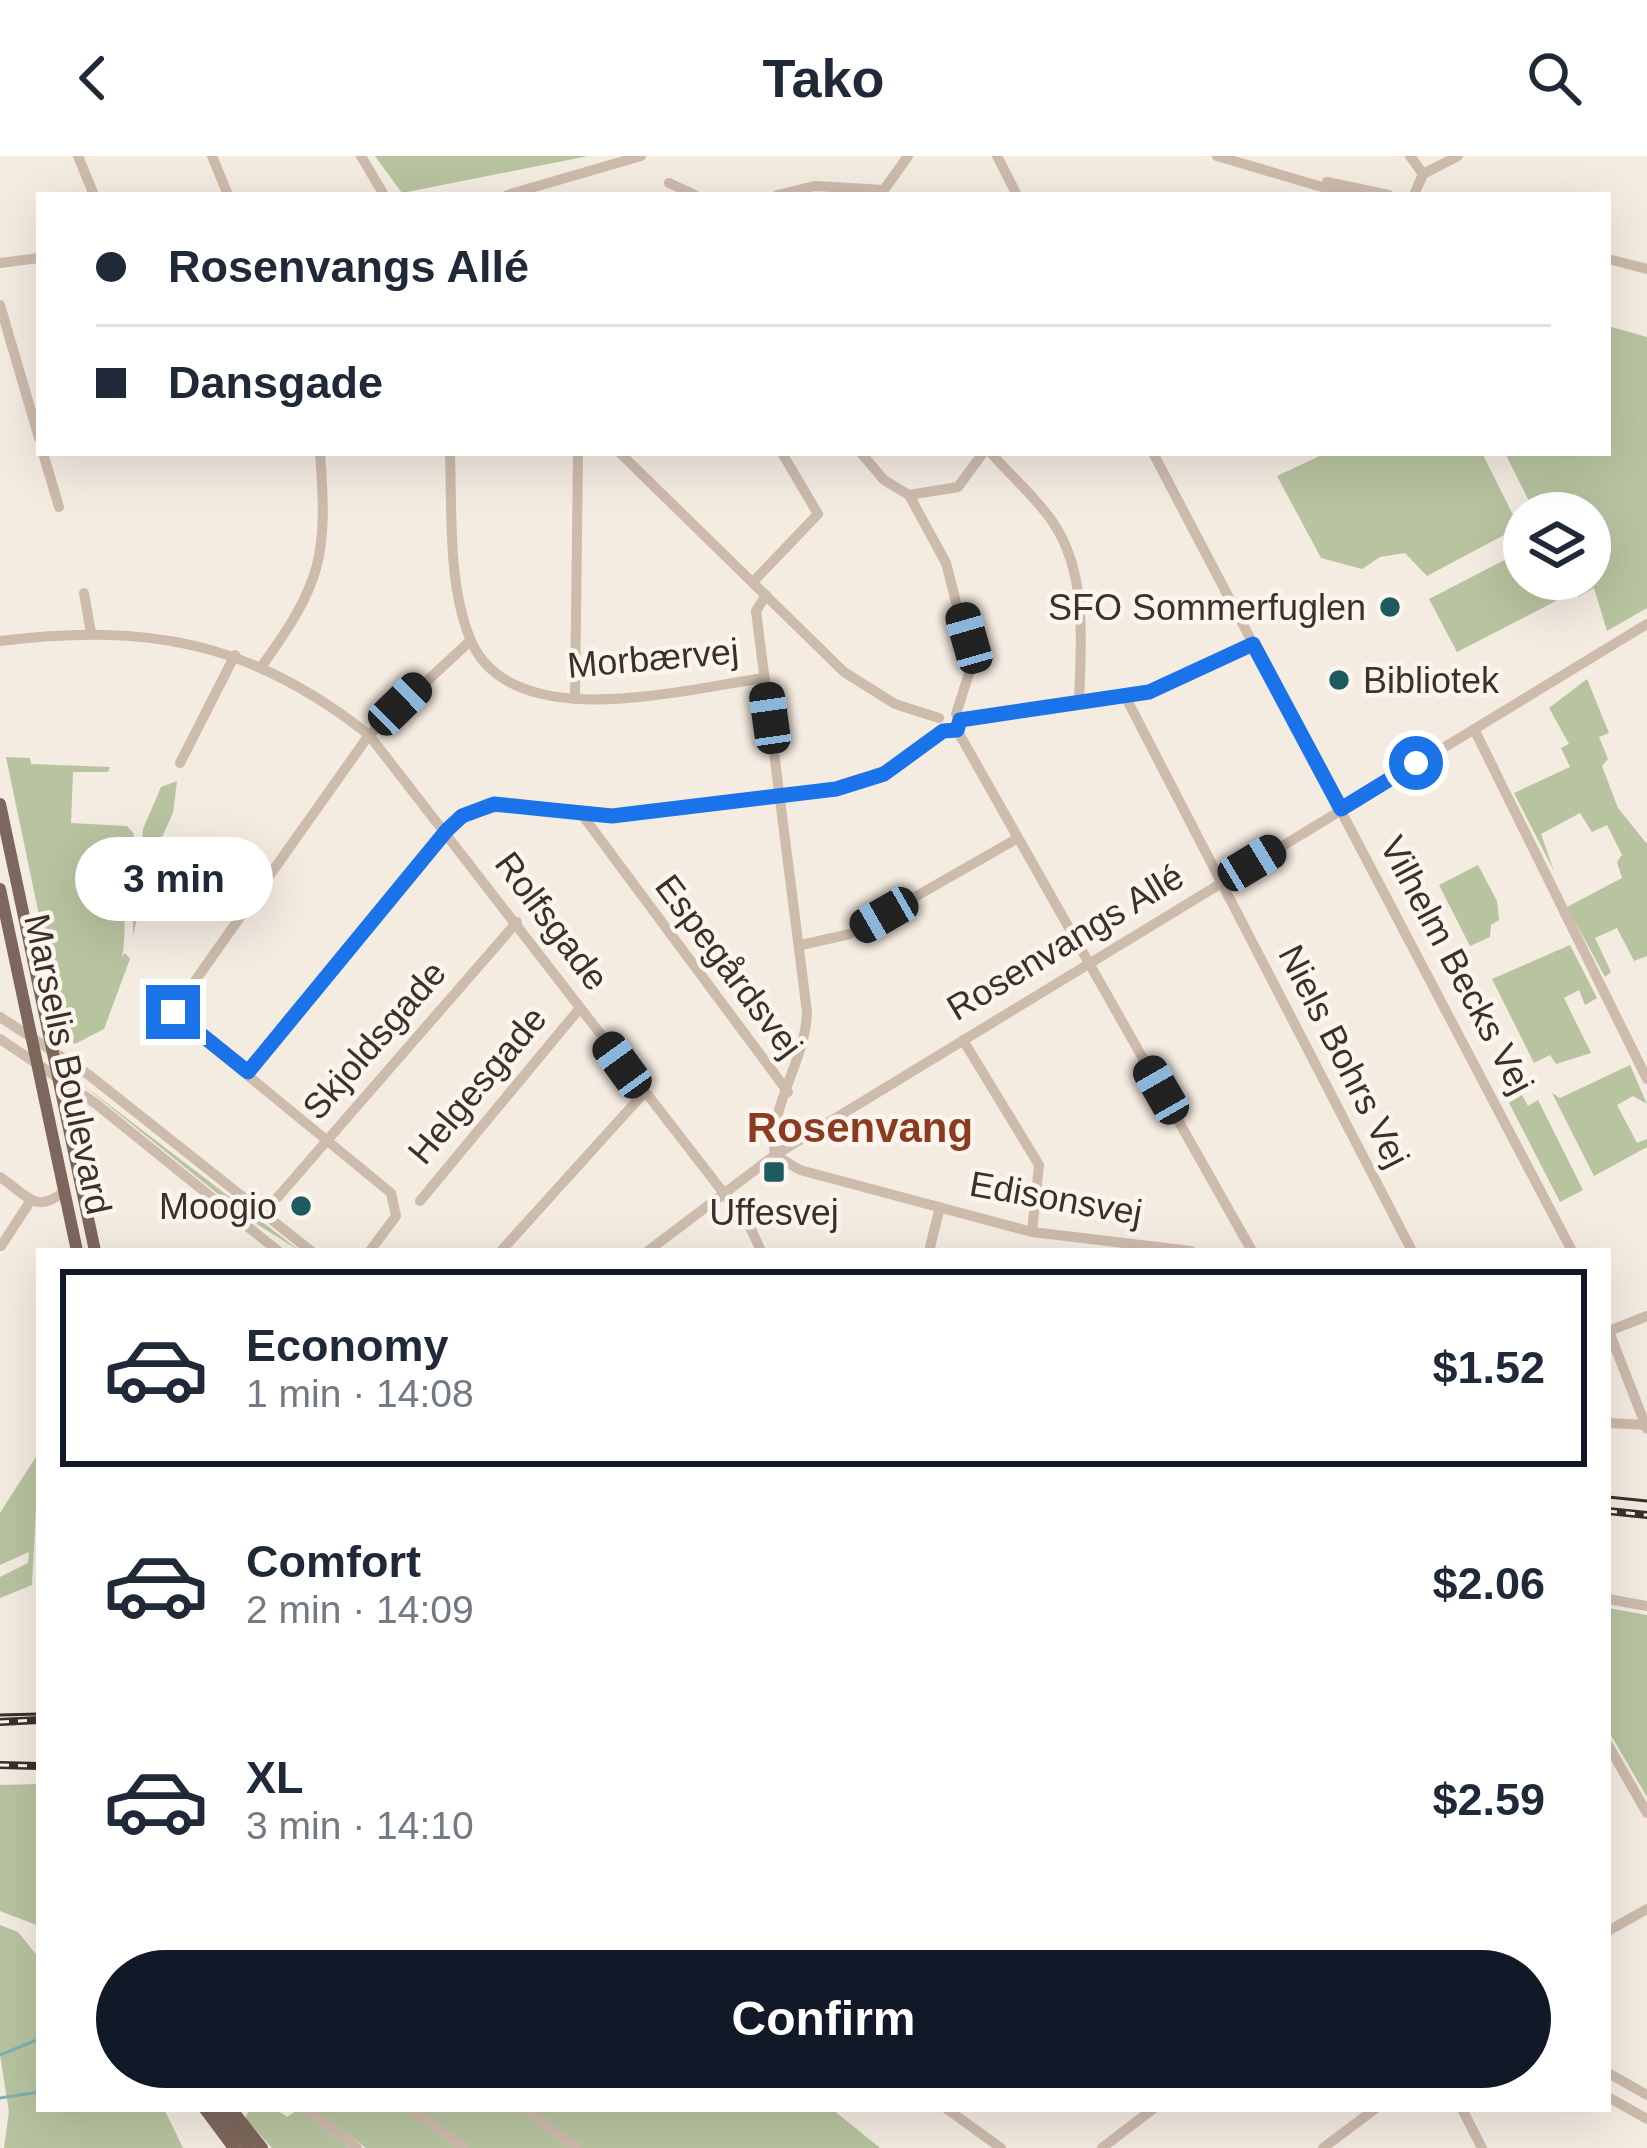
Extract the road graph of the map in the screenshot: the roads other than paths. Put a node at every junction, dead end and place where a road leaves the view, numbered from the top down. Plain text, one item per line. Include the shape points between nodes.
1 (78, 156) edge
2 (212, 156) edge
3 (361, 156) edge
4 (641, 156) edge
5 (908, 156) edge
6 (997, 156) edge
7 (1217, 156) edge
8 (1410, 156) edge
9 (1458, 156) edge
10 (1282, 173) junction
11 (1423, 174) junction
12 (669, 183) dead end
13 (93, 192) edge
14 (227, 192) edge
15 (382, 192) edge
16 (517, 192) edge
17 (688, 192) edge
18 (788, 192) edge
19 (884, 192) edge
20 (1015, 192) edge
21 (1340, 192) edge
22 (1374, 192) edge
23 (1415, 192) edge
24 (36, 258) edge
25 (1611, 261) edge
26 (0, 263) edge
27 (1647, 269) edge
28 (0, 305) edge
29 (33, 396) edge
30 (45, 456) edge
31 (320, 456) edge
32 (450, 456) edge
33 (578, 456) edge
34 (623, 456) edge
35 (784, 456) edge
36 (864, 456) edge
37 (985, 456) edge
38 (990, 456) edge
39 (1155, 456) edge
40 (909, 494) junction
41 (59, 507) dead end
42 (753, 582) junction
43 (84, 593) dead end
44 (766, 595) junction
45 (1647, 624) edge
46 (91, 633) junction
47 (470, 640) junction
48 (0, 641) edge
49 (1253, 644) junction
50 (235, 655) junction
51 (261, 667) junction
52 (764, 678) junction
53 (1125, 696) junction
54 (575, 699) junction
55 (1078, 702) junction
56 (951, 723) junction
57 (1474, 729) junction
58 (369, 735) junction
59 (180, 763) dead end
60 (781, 796) junction
61 (0, 804) edge
62 (1341, 809) junction
63 (583, 816) junction
64 (447, 830) junction
65 (1018, 838) junction
66 (1220, 883) junction
67 (0, 889) edge
68 (518, 922) junction
69 (801, 944) junction
70 (1089, 962) junction
71 (580, 1008) junction
72 (0, 1017) edge
73 (32, 1037) junction
74 (0, 1040) edge
75 (963, 1040) junction
76 (54, 1052) junction
77 (37, 1063) junction
78 (248, 1072) junction
79 (60, 1079) junction
80 (1647, 1079) edge
81 (788, 1092) junction
82 (643, 1094) junction
83 (329, 1139) junction
84 (775, 1155) junction
85 (0, 1177) edge
86 (64, 1191) junction
87 (722, 1195) junction
88 (278, 1198) dead end
89 (31, 1201) junction
90 (420, 1201) dead end
91 (940, 1207) junction
92 (1032, 1232) junction
93 (2, 1246) edge
94 (1124, 1247) edge
95 (76, 1248) edge
96 (93, 1248) edge
97 (274, 1248) edge
98 (307, 1248) edge
99 (372, 1248) edge
100 (503, 1248) edge
101 (652, 1248) edge
102 (760, 1248) edge
103 (930, 1248) edge
104 (1250, 1248) edge
105 (1410, 1248) edge
106 (1570, 1248) edge
107 (1647, 1316) edge
108 (1611, 1328) edge
109 (1611, 1337) edge
110 (1611, 1423) edge
111 (1646, 1426) edge
112 (1611, 1600) edge
113 (1647, 1606) edge
114 (1611, 1750) edge
115 (1647, 1813) edge
116 (1647, 1909) edge
117 (1611, 1929) edge
118 (1611, 2075) edge
119 (1647, 2095) edge
120 (1611, 2099) edge
121 (207, 2112) edge
122 (220, 2112) edge
123 (233, 2112) edge
124 (311, 2112) edge
125 (416, 2112) edge
126 (529, 2112) edge
127 (951, 2112) edge
128 (1149, 2112) edge
129 (1371, 2112) edge
130 (1464, 2112) edge
131 (1647, 2119) edge
132 (234, 2148) edge
133 (248, 2148) edge
134 (262, 2148) edge
135 (357, 2148) edge
136 (464, 2148) edge
137 (577, 2148) edge
138 (1001, 2148) edge
139 (1102, 2148) edge
140 (1323, 2148) edge
141 (1482, 2148) edge

1 - 13 street
2 - 14 street
3 - 15 street
4 - 16 street
5 - 19 street
6 - 20 street
7 - 10 street
8 - 11 street
9 - 11 street
10 - 21 street
10 - 22 street
11 - 23 street
12 - 17 street
18 - 19 street via 815,185
24 - 26 street
25 - 27 street
28 - 29 street
30 - 41 street
31 - 51 street via 325,519 315,580
32 - 47 street
33 - 54 street
34 - 42 street
35 - 42 street via 818,514
36 - 40 street
37 - 40 street via 958,488
38 - 55 street via 1054,524 1069,552 1080,609
39 - 49 street, Vilhelm Becks Vej
40 - 56 street via 946,562 969,638 970,681
42 - 44 street
43 - 46 street
44 - 52 street via 757,611
44 - 56 street via 863,687
45 - 57 street, Rosenvangs Allé
46 - 48 street, Rolfsgade
46 - 50 street, Rolfsgade via 183,640
47 - 54 street, Morbærvej via 505,680
47 - 58 street
49 - 53 street via 1174,684
49 - 62 street, Vilhelm Becks Vej
50 - 51 street, Rolfsgade
50 - 59 street
51 - 58 street, Rolfsgade
52 - 54 street, Morbærvej
52 - 60 street
53 - 55 street
53 - 66 street, Niels Bohrs Vej
55 - 56 street
56 - 60 street via 884,774
56 - 65 street
57 - 62 street, Rosenvangs Allé
57 - 80 street
58 - 64 street, Rolfsgade
58 - 78 street via 168,1009
60 - 63 street
60 - 69 street
61 - 76 main road, Marselis Boulevard
62 - 66 street, Rosenvangs Allé
62 - 106 street, Vilhelm Becks Vej
63 - 64 street via 494,804
63 - 81 street, Espegårdsvej
64 - 68 street, Rolfsgade
64 - 78 street
65 - 69 street via 850,934
65 - 70 street
66 - 70 street, Rosenvangs Allé
66 - 105 street, Niels Bohrs Vej
67 - 73 main road, Marselis Boulevard
68 - 71 street, Rolfsgade
68 - 83 street, Skjoldsgade
69 - 81 street via 806,1032
70 - 75 street, Rosenvangs Allé
70 - 104 street
71 - 82 street, Rolfsgade
71 - 90 street, Helgesgade
72 - 73 street
73 - 76 street
73 - 77 main road, Marselis Boulevard
74 - 77 street
75 - 84 street, Rosenvangs Allé
75 - 92 street via 1040,1166
76 - 79 main road, Marselis Boulevard
76 - 98 street
77 - 79 street
77 - 86 main road, Marselis Boulevard
78 - 83 street
79 - 96 main road, Marselis Boulevard
79 - 97 street
81 - 84 street
82 - 87 street, Rolfsgade
82 - 100 street
83 - 88 street, Skjoldsgade
83 - 99 street via 396,1200 392,1223
84 - 87 street, Rosenvangs Allé
84 - 91 street, Edisonsvej via 800,1170
85 - 89 street
86 - 89 street via 45,1205
86 - 95 main road, Marselis Boulevard
87 - 101 street, Rosenvangs Allé
87 - 102 street
89 - 93 street
91 - 92 street, Edisonsvej
91 - 103 street
92 - 94 street, Edisonsvej
107 - 108 street
109 - 111 street
110 - 111 street
112 - 113 street
114 - 115 street
116 - 117 street
118 - 119 street
120 - 131 street
121 - 132 main road
122 - 133 main road
123 - 134 main road
124 - 135 street
125 - 136 street
126 - 137 street
127 - 138 street
128 - 139 street
129 - 140 street
130 - 141 street

